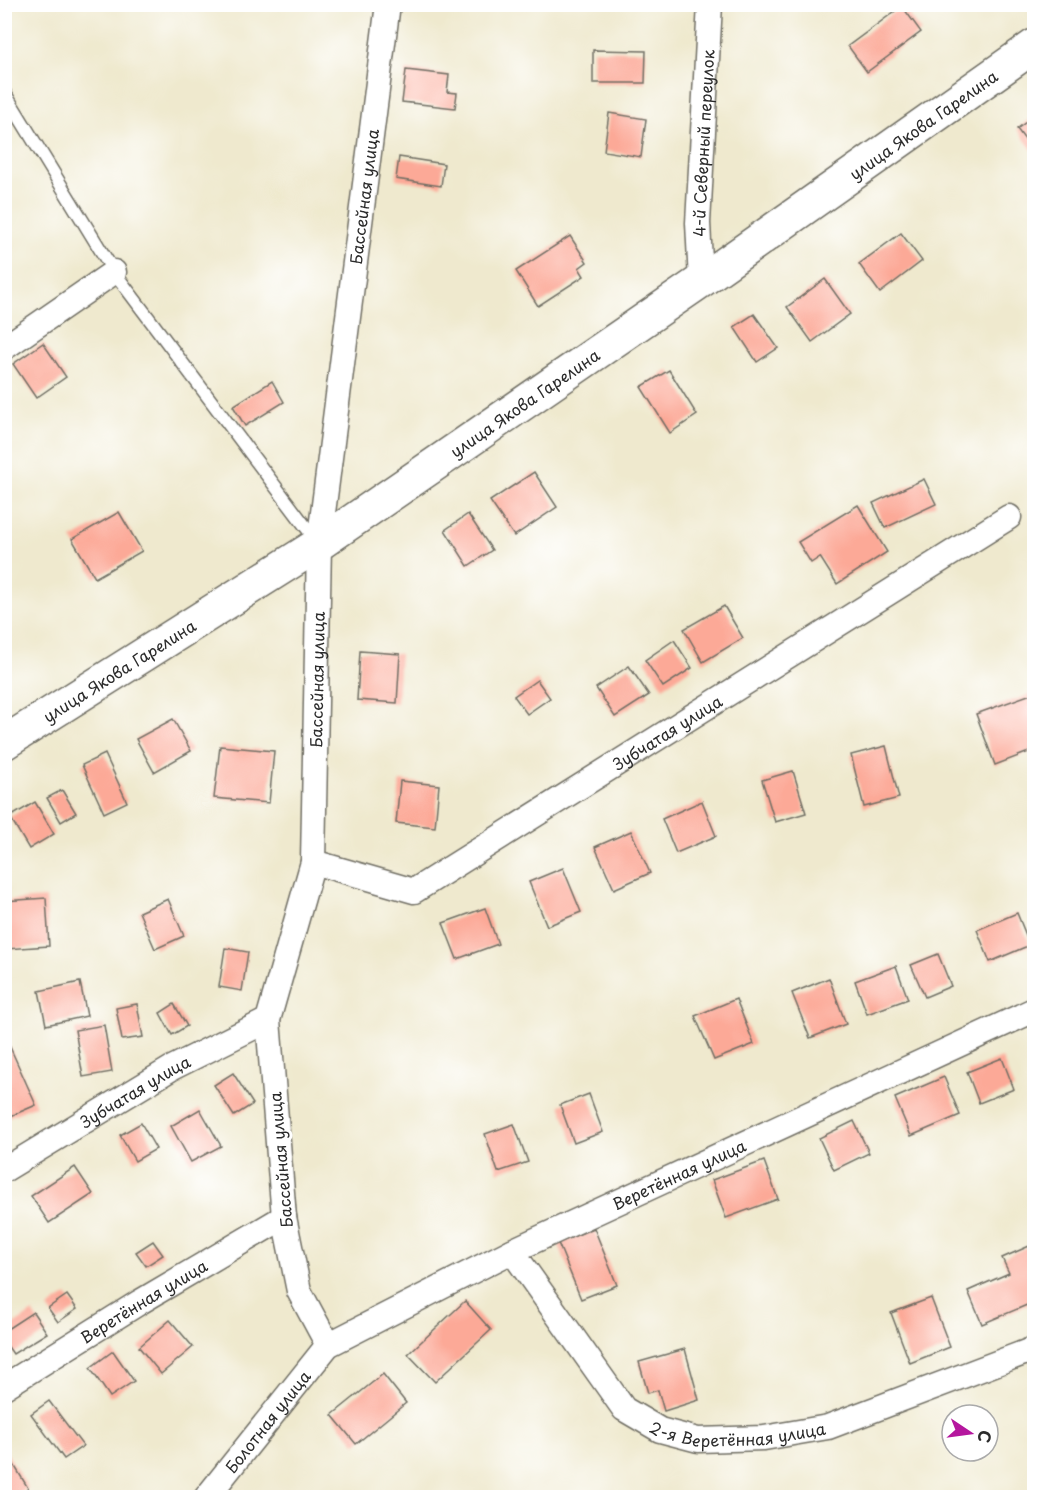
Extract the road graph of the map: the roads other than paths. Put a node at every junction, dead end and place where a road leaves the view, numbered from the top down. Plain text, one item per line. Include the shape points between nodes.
1 (388, 4) edge
2 (710, 4) edge
3 (1035, 46) edge
4 (4, 92) edge
5 (114, 272) junction
6 (701, 281) junction
7 (4, 348) edge
8 (1009, 517) dead end
9 (319, 544) junction
10 (4, 743) edge
11 (313, 862) junction
12 (1035, 1010) edge
13 (268, 1020) junction
14 (4, 1170) edge
15 (284, 1217) junction
16 (512, 1251) junction
17 (328, 1345) junction
18 (1035, 1348) edge
19 (4, 1387) edge
20 (206, 1497) edge

1 - 9 street, Бассейная улица
2 - 6 street, 4-й Северный переулок via 698,223
3 - 6 main road, улица Якова Гарелина
4 - 5 lane
5 - 7 street
5 - 9 lane
6 - 9 main road, улица Якова Гарелина
8 - 11 street, Зубчатая улица via 414,891
9 - 10 main road, улица Якова Гарелина
9 - 11 street, Бассейная улица
11 - 13 street, Бассейная улица
12 - 16 street, Веретённая улица
13 - 14 street, Зубчатая улица via 172,1068
13 - 15 street, Бассейная улица
15 - 17 street, Бассейная улица via 299,1291
15 - 19 street, Веретённая улица
16 - 17 street, Веретённая улица
16 - 18 street, 2-я Веретённая улица via 624,1409 660,1430 698,1440 764,1438 828,1427
17 - 20 street, Болотная улица

